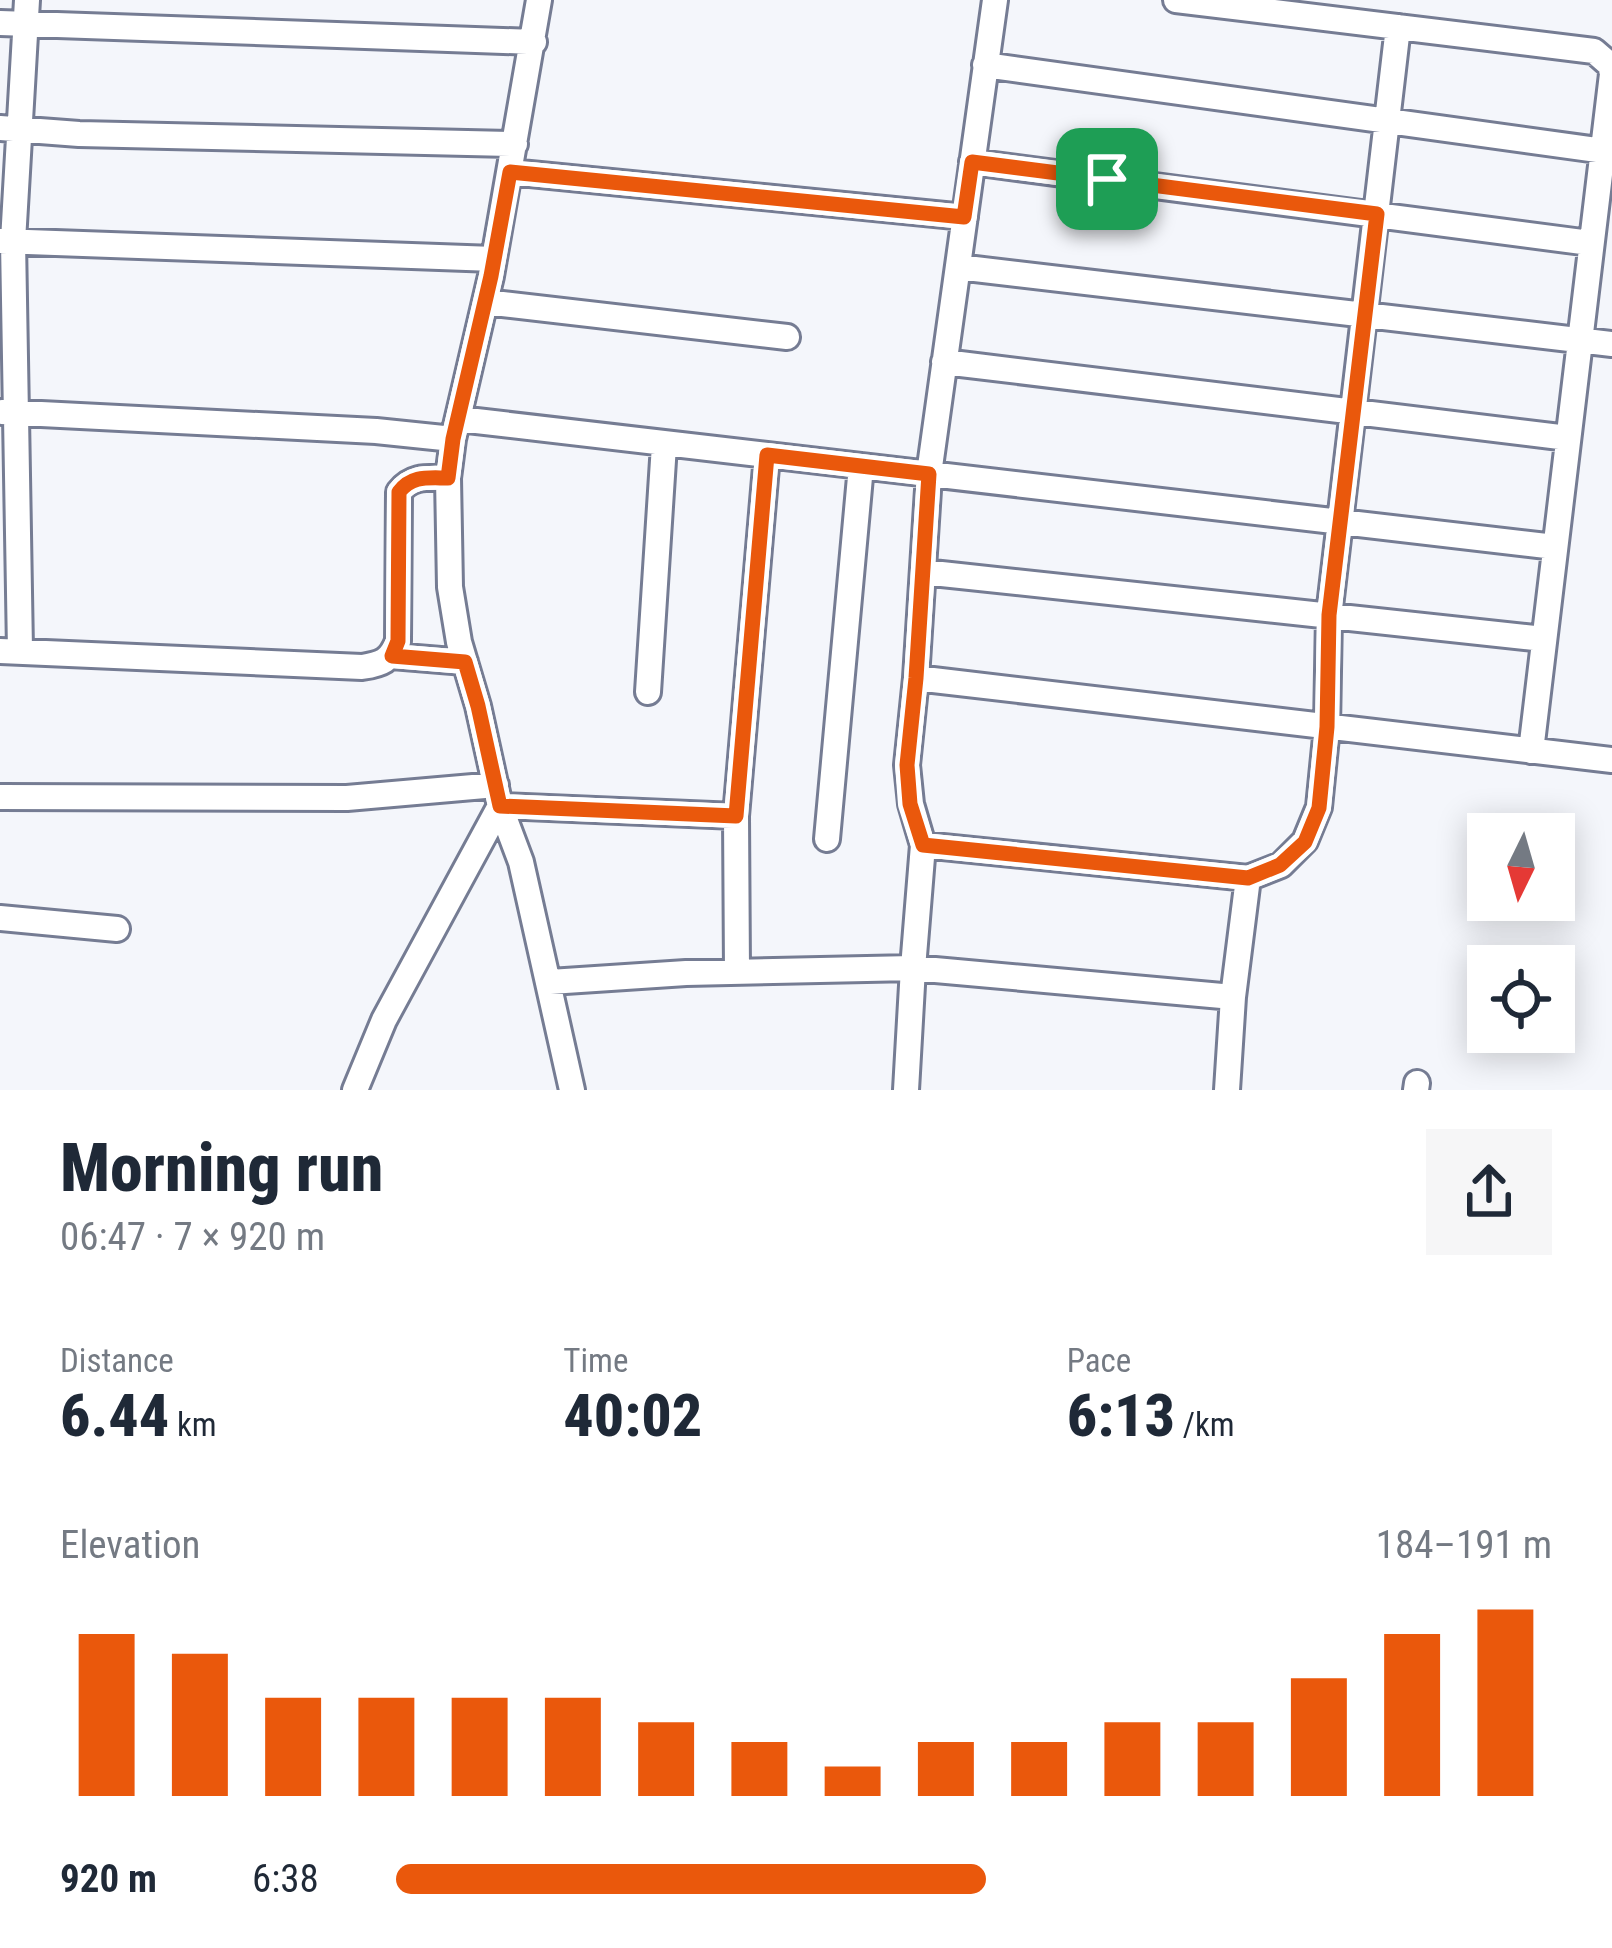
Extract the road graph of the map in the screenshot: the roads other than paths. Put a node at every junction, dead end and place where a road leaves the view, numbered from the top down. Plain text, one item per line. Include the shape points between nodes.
1 (539, 0) edge
2 (994, 0) edge
3 (1176, 0) edge
4 (17, 16) edge
5 (1398, 27) junction
6 (534, 42) junction
7 (986, 64) junction
8 (1388, 121) junction
9 (9, 129) edge
10 (515, 144) junction
11 (1606, 152) edge
12 (972, 162) junction
13 (510, 172) junction
14 (1377, 214) junction
15 (964, 217) junction
16 (7, 241) edge
17 (1590, 243) junction
18 (494, 259) junction
19 (958, 267) junction
20 (485, 302) junction
21 (1365, 314) junction
22 (787, 337) dead end
23 (1579, 340) junction
24 (1612, 344) edge
25 (944, 362) junction
26 (7, 412) edge
27 (1353, 412) junction
28 (456, 429) junction
29 (1568, 438) junction
30 (664, 445) junction
31 (767, 455) junction
32 (861, 466) junction
33 (929, 474) junction
34 (448, 478) junction
35 (1340, 521) junction
36 (1555, 547) junction
37 (923, 572) junction
38 (1329, 615) junction
39 (1544, 639) junction
40 (10, 650) edge
41 (392, 656) junction
42 (465, 662) junction
43 (916, 678) junction
44 (648, 692) dead end
45 (1327, 727) junction
46 (1532, 751) junction
47 (1612, 760) edge
48 (498, 796) junction
49 (0, 797) edge
50 (736, 816) junction
51 (827, 839) dead end
52 (923, 845) junction
53 (1248, 878) junction
54 (0, 918) edge
55 (116, 929) dead end
56 (913, 968) junction
57 (737, 972) junction
58 (550, 982) junction
59 (1233, 997) junction
60 (355, 1090) edge
61 (572, 1090) edge
62 (907, 1090) edge
63 (1227, 1090) edge

1 - 6 street
2 - 7 street
3 - 5 street
4 - 6 street
4 - 9 street
5 - 8 street
5 - 11 street via 1594,51 1612,74
6 - 10 street
7 - 8 street
7 - 12 street
8 - 11 street
8 - 14 street
9 - 10 street
9 - 16 street
10 - 13 street
11 - 17 street
12 - 14 street
12 - 15 street
13 - 15 street
13 - 18 street
14 - 17 street
14 - 21 street
15 - 19 street
16 - 18 street
16 - 26 street
17 - 23 street
18 - 20 street
19 - 21 street
19 - 25 street
20 - 22 street
20 - 28 street
21 - 23 street
21 - 27 street
23 - 24 street
23 - 29 street
25 - 27 street
25 - 33 street
26 - 28 street
26 - 40 street
27 - 29 street
27 - 35 street
28 - 30 street
28 - 34 street
29 - 36 street
30 - 31 street
30 - 44 street
31 - 32 street
31 - 50 street
32 - 33 street
32 - 51 street
33 - 35 street
33 - 37 street
34 - 41 street via 416,478 399,492
34 - 42 street via 450,587
35 - 36 street
35 - 38 street
36 - 39 street
37 - 38 street
37 - 43 street
38 - 39 street
38 - 45 street
39 - 46 street
40 - 41 street via 362,667
41 - 42 street
42 - 48 street
43 - 45 street
43 - 52 street via 907,765
45 - 46 street
45 - 53 street via 1319,808 1305,842 1280,865
46 - 47 street
48 - 49 street
48 - 50 street
48 - 58 street
48 - 60 street
50 - 57 street
52 - 53 street
52 - 56 street
53 - 59 street
54 - 55 street
56 - 57 street
56 - 59 street
56 - 62 street
57 - 58 street
58 - 61 street
59 - 63 street

